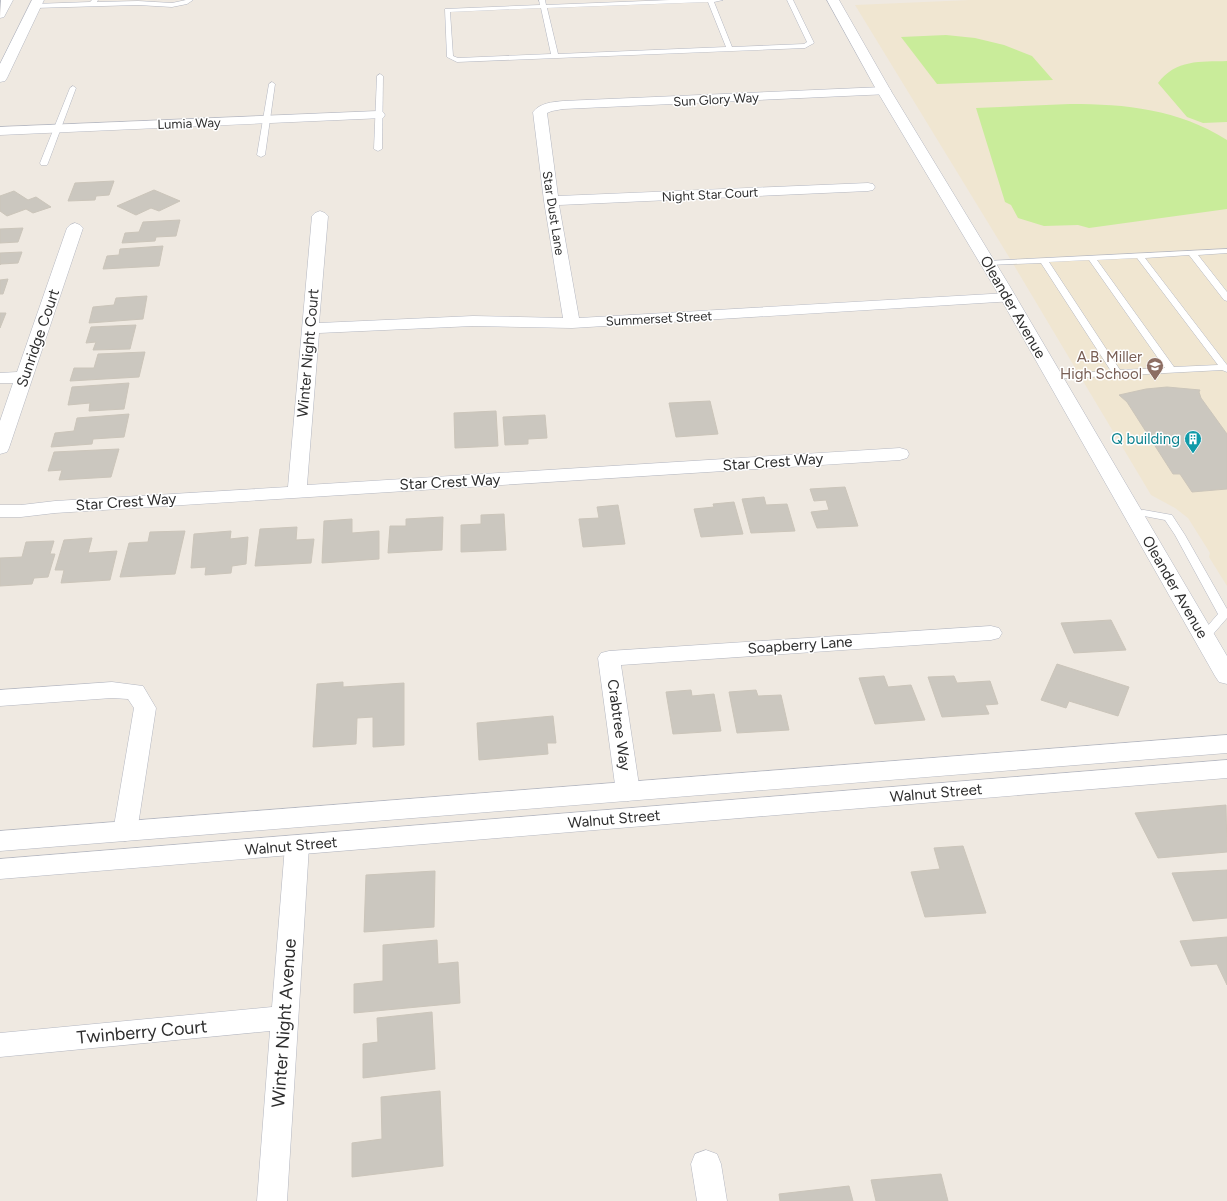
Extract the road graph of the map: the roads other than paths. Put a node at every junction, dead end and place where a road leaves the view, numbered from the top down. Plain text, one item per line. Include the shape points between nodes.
1 (7, 0) edge
2 (190, 0) edge
3 (710, 0) edge
4 (720, 0) edge
5 (790, 0) edge
6 (833, 0) edge
7 (93, 2) edge
8 (36, 3) edge
9 (543, 3) edge
10 (0, 14) edge
11 (730, 49) junction
12 (555, 56) junction
13 (380, 76) dead end
14 (0, 78) edge
15 (272, 84) dead end
16 (73, 88) dead end
17 (884, 91) junction
18 (548, 107) joint
19 (378, 115) junction
20 (265, 120) junction
21 (57, 129) junction
22 (0, 131) edge
23 (378, 149) dead end
24 (261, 155) dead end
25 (44, 163) dead end
26 (868, 187) dead end
27 (551, 201) junction
28 (320, 216) dead end
29 (75, 228) dead end
30 (1227, 251) edge
31 (1191, 252) junction
32 (1139, 255) junction
33 (1091, 258) junction
34 (1043, 260) junction
35 (988, 263) junction
36 (1008, 298) junction
37 (1227, 298) edge
38 (572, 322) junction
39 (310, 328) junction
40 (1225, 368) edge
41 (1171, 370) junction
42 (1117, 373) junction
43 (25, 377) junction
44 (1054, 377) junction
45 (0, 378) edge
46 (0, 448) edge
47 (900, 454) dead end
48 (297, 491) junction
49 (0, 511) edge
50 (1132, 514) junction
51 (991, 633) dead end
52 (1204, 636) junction
53 (609, 658) joint
54 (1227, 676) edge
55 (0, 698) edge
56 (1227, 744) edge
57 (1227, 769) edge
58 (628, 792) junction
59 (125, 832) junction
60 (0, 841) edge
61 (297, 846) junction
62 (0, 869) edge
63 (284, 1018) junction
64 (0, 1045) edge
65 (706, 1164) dead end
66 (272, 1201) edge
67 (712, 1201) edge

1 - 10 street
2 - 7 lane via 182,4 160,5
3 - 4 lane
3 - 9 lane
3 - 11 lane
5 - 11 lane via 812,43 805,46
6 - 17 street, Oleander Avenue
7 - 8 lane
8 - 14 street
9 - 12 lane
9 - 12 lane via 447,10 450,57 457,60
11 - 12 lane
13 - 19 lane
15 - 20 lane
16 - 21 lane
17 - 18 street, Sun Glory Way
17 - 35 street, Oleander Avenue
18 - 27 street, Star Dust Lane via 540,112
19 - 20 street, Lumia Way
19 - 23 lane
20 - 21 street, Lumia Way
20 - 24 lane
21 - 22 street, Lumia Way
21 - 25 lane
26 - 27 street, Night Star Court
27 - 38 street, Star Dust Lane
28 - 39 street, Winter Night Court
29 - 43 street, Sunridge Court
30 - 31 lane
31 - 32 lane
31 - 37 lane
32 - 33 lane
32 - 40 lane
33 - 34 lane
33 - 41 lane
34 - 35 lane
34 - 42 lane
35 - 36 street, Oleander Avenue
36 - 38 street, Summerset Street
36 - 44 street, Oleander Avenue
38 - 39 street, Summerset Street via 473,321
39 - 48 street, Winter Night Court
40 - 41 lane
41 - 42 lane
42 - 44 lane
43 - 45 street
43 - 46 street, Sunridge Court
44 - 50 street, Oleander Avenue
47 - 48 street, Star Crest Way
48 - 49 street, Star Crest Way
50 - 52 street, Oleander Avenue
50 - 52 lane via 1168,517 1180,535 1224,614
51 - 53 street, Soapberry Lane
52 - 54 street, Oleander Avenue
53 - 58 street, Crabtree Way
55 - 59 street via 112,690 135,692 145,708
56 - 58 street, Walnut Street
57 - 61 street, Walnut Street
58 - 59 street, Walnut Street
59 - 60 street, Walnut Street
61 - 62 street, Walnut Street
61 - 63 street, Winter Night Avenue
63 - 64 street, Twinberry Court
63 - 66 street, Winter Night Avenue
65 - 67 street

